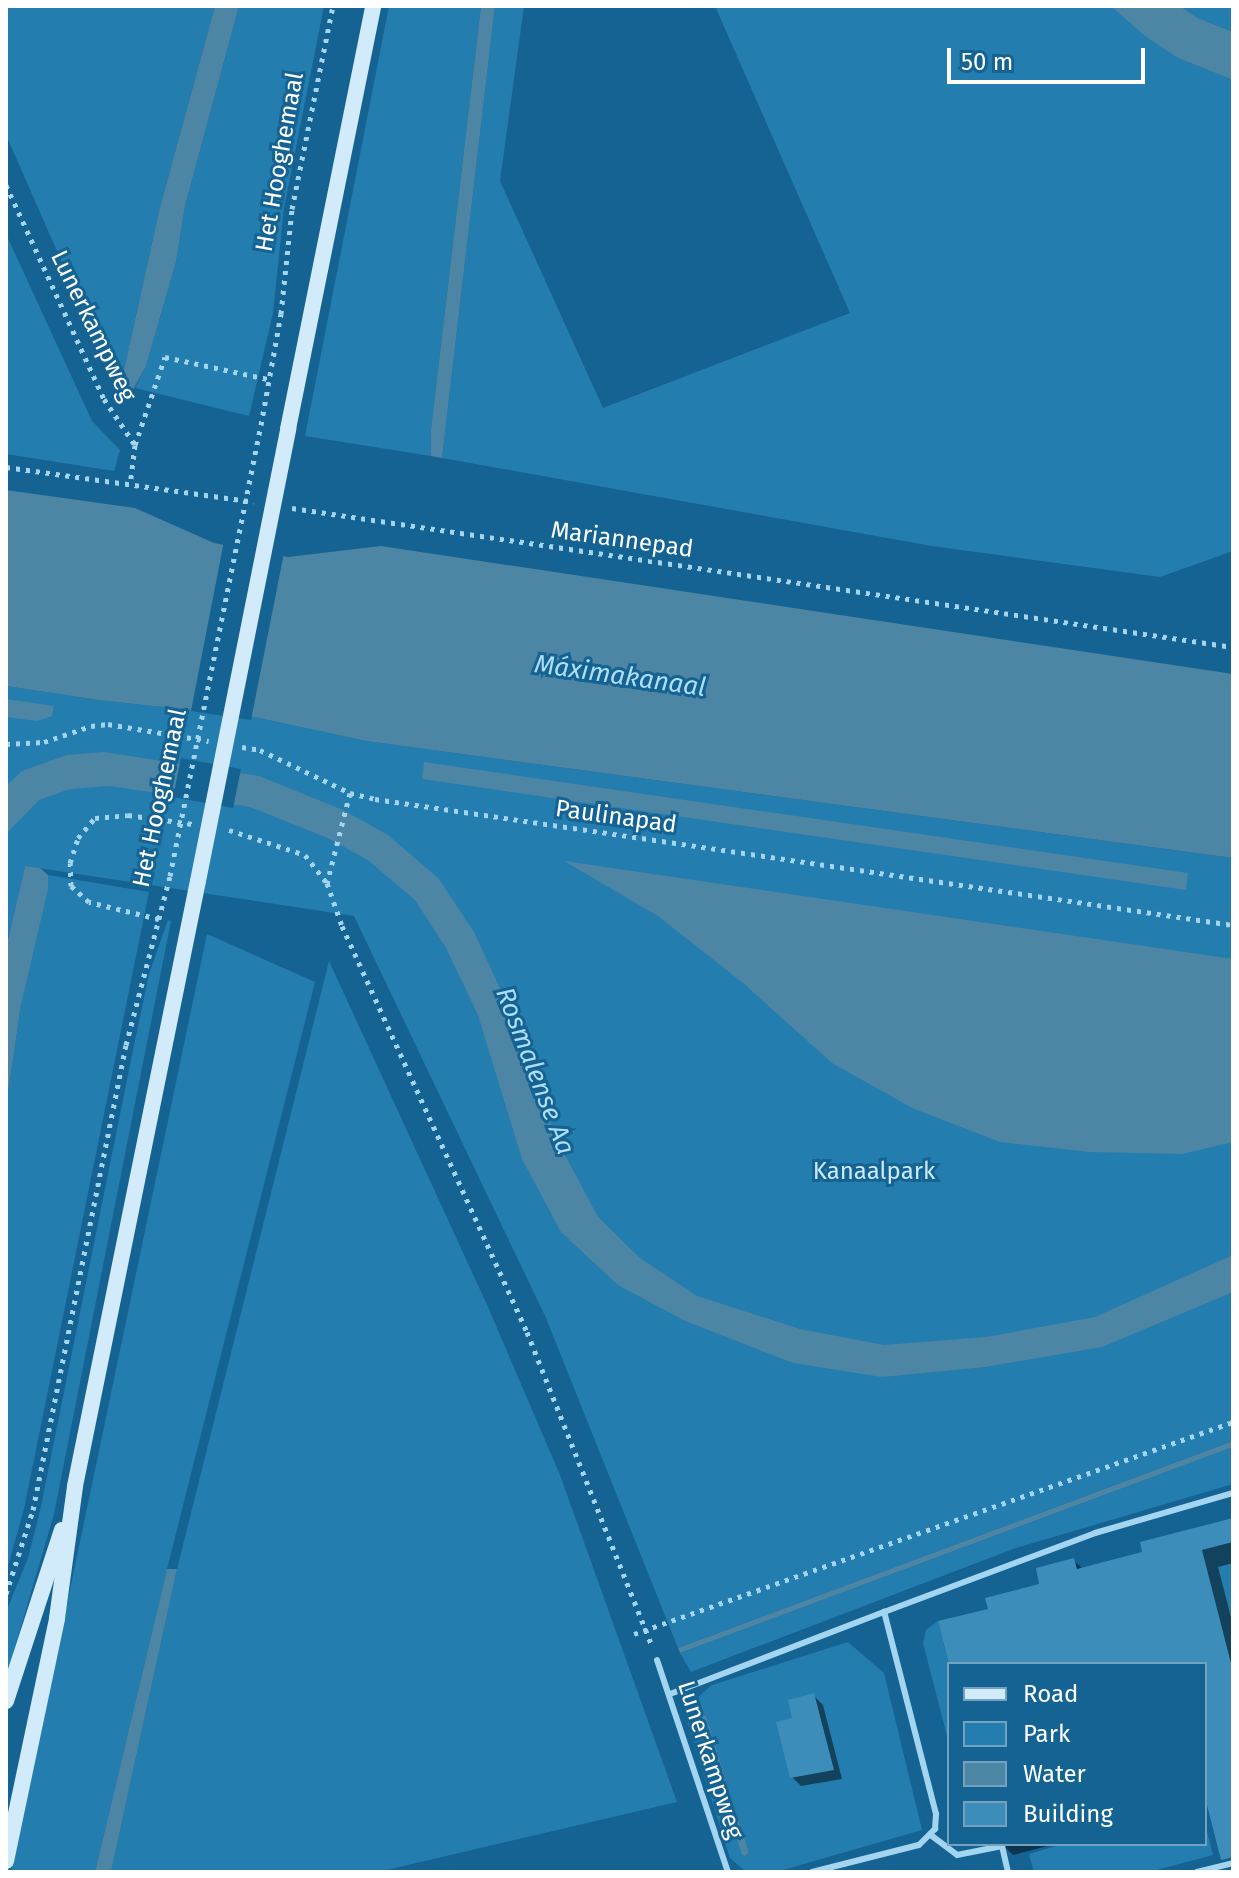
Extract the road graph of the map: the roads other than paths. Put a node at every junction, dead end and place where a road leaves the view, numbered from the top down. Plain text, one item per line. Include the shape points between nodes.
1 (373, 6) edge
2 (75, 1486) junction
3 (1233, 1493) edge
4 (884, 1612) junction
5 (657, 1660) road end
6 (670, 1694) junction
7 (6, 1701) edge
8 (932, 1836) junction
9 (6, 1861) edge
10 (1233, 1863) edge
11 (728, 1872) edge
12 (812, 1872) edge
13 (1008, 1872) edge
14 (1197, 1872) edge

1 - 2 street, bridge
2 - 7 street
2 - 9 street via 57,1618
3 - 4 lane via 1095,1533
4 - 6 lane
4 - 8 lane via 936,1814
5 - 6 lane, Lunerkampweg
6 - 11 lane, Lunerkampweg
8 - 12 lane via 919,1845
8 - 13 lane via 957,1855 1002,1846
10 - 14 lane

